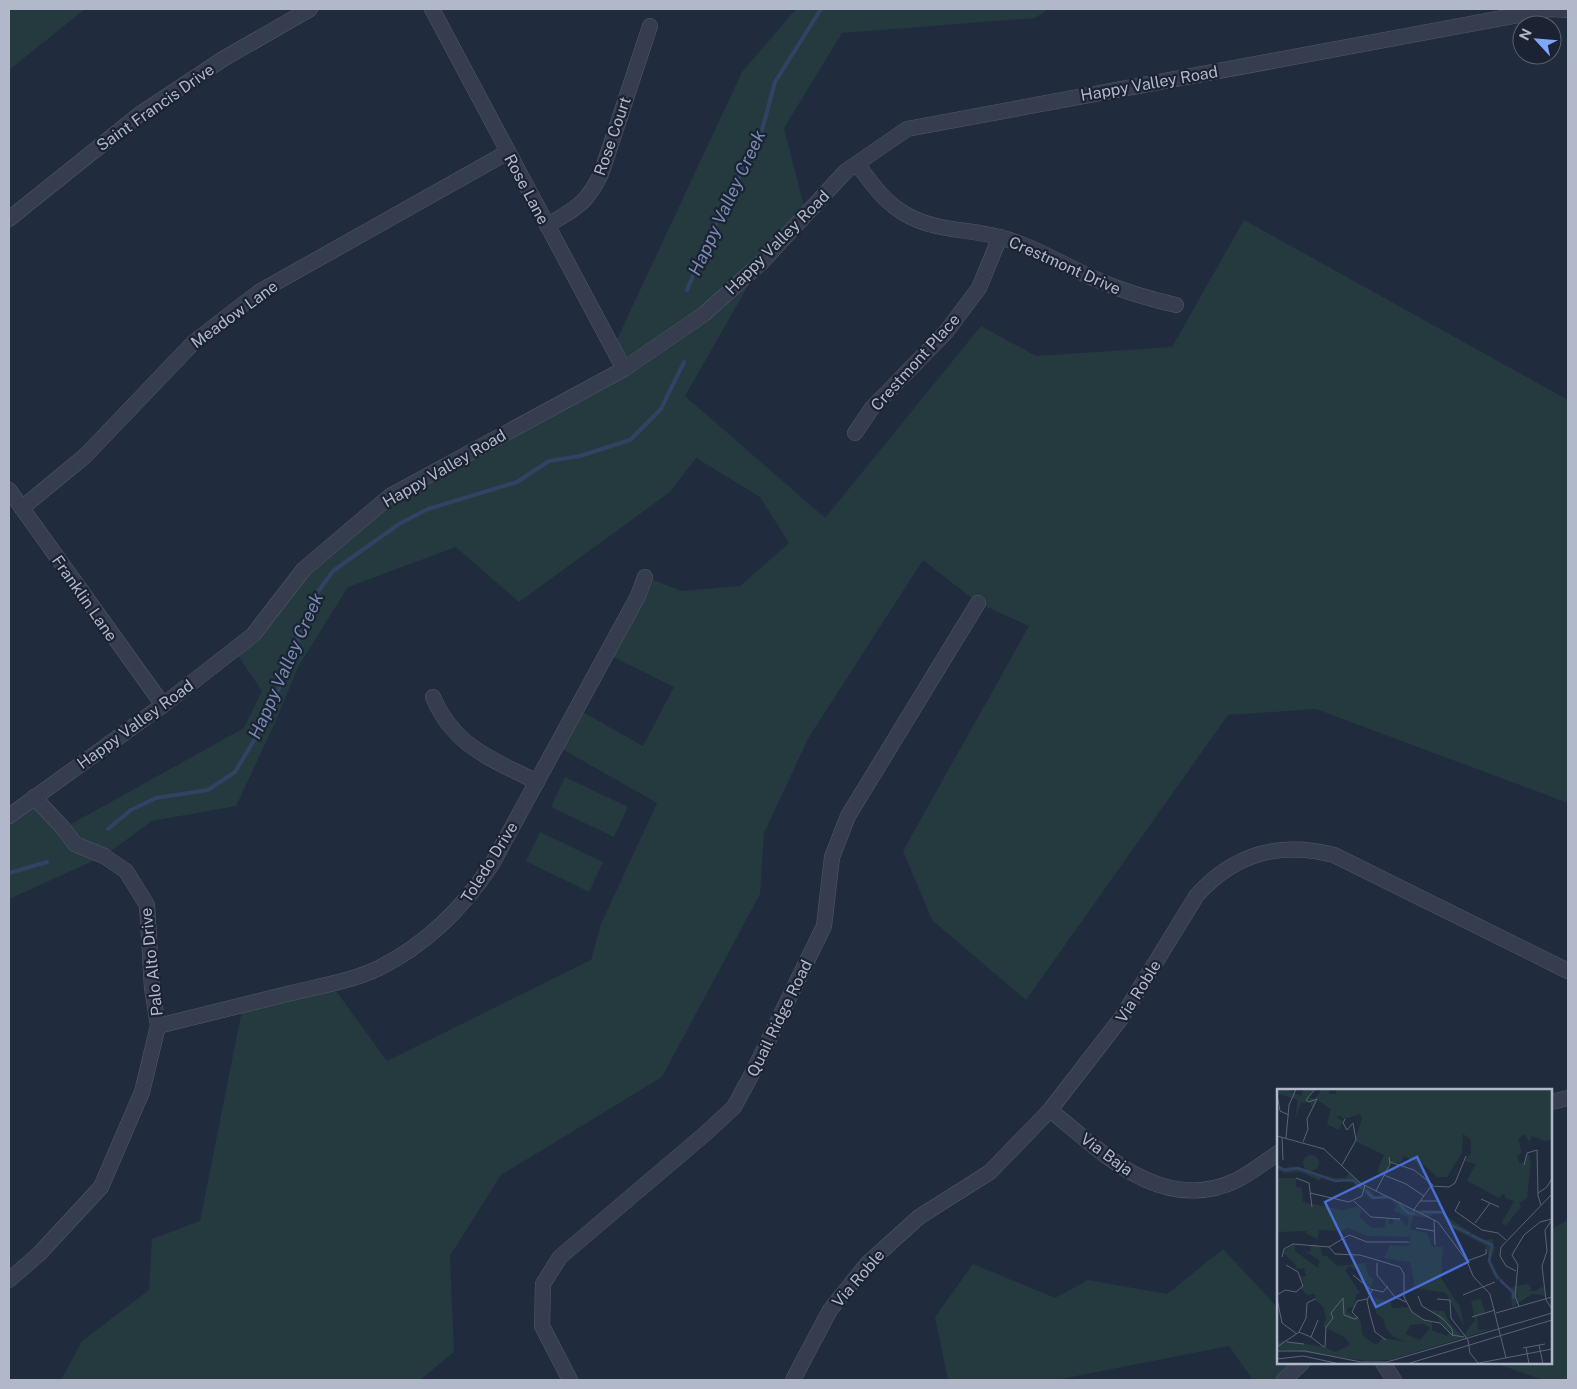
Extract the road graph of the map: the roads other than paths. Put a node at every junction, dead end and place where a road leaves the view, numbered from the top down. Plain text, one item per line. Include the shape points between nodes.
1 (310, 9) edge
2 (432, 9) edge
3 (1552, 9) edge
4 (1568, 10) edge
5 (650, 26) dead end
6 (508, 152) junction
7 (858, 164) junction
8 (9, 219) edge
9 (547, 226) junction
10 (1000, 237) junction
11 (1176, 305) dead end
12 (624, 369) junction
13 (855, 433) dead end
14 (9, 490) edge
15 (22, 508) junction
16 (645, 577) dead end
17 (978, 603) dead end
18 (433, 697) dead end
19 (163, 705) junction
20 (538, 782) junction
21 (34, 797) junction
22 (9, 816) edge
23 (1568, 972) edge
24 (158, 1026) junction
25 (1568, 1098) edge
26 (1552, 1102) edge
27 (1050, 1110) junction
28 (1277, 1153) edge
29 (9, 1280) edge
30 (1301, 1364) edge
31 (1384, 1364) edge
32 (570, 1380) edge
33 (793, 1380) edge
34 (1284, 1380) edge
35 (1394, 1380) edge

1 - 8 street, Saint Francis Drive via 223,59 140,114
2 - 6 street, Rose Lane
3 - 4 street, Happy Valley Road
3 - 7 street, Happy Valley Road via 935,122 907,129
5 - 9 street, Rose Court via 601,174 591,194 583,204
6 - 9 street, Rose Lane
6 - 15 street, Meadow Lane via 259,292 194,342 85,456
7 - 10 street, Crestmont Drive via 878,194 907,215 932,225
7 - 12 street, Happy Valley Road via 846,171 761,263 704,314
9 - 12 street, Rose Lane
10 - 11 street, Crestmont Drive via 1137,296
10 - 13 street, Crestmont Place via 979,288 911,370 872,408
12 - 19 street, Happy Valley Road via 390,496 304,569 253,634
14 - 15 street, Franklin Lane
15 - 19 street, Franklin Lane
16 - 20 street, Toledo Drive via 638,596
17 - 32 street, Quail Ridge Road via 848,816 832,857 824,926 734,1107 560,1257 543,1284 542,1326
18 - 20 street via 440,715 471,748
19 - 21 street, Happy Valley Road
20 - 24 street, Toledo Drive via 473,893 454,915 419,944 378,968 331,984
21 - 22 street, Happy Valley Road
21 - 24 street, Palo Alto Drive via 75,844 104,856 126,871 147,905 152,988
23 - 27 street, Via Roble via 1334,856 1299,848 1265,852 1235,862 1197,894 1122,1017
24 - 29 street, Palo Alto Drive via 142,1092 101,1187 39,1254
25 - 26 street
27 - 28 street, Via Baja via 1124,1170 1154,1184 1196,1191 1218,1187 1238,1180
27 - 33 street, Via Roble via 990,1172 919,1217 867,1264 830,1310
30 - 34 street
31 - 35 street

